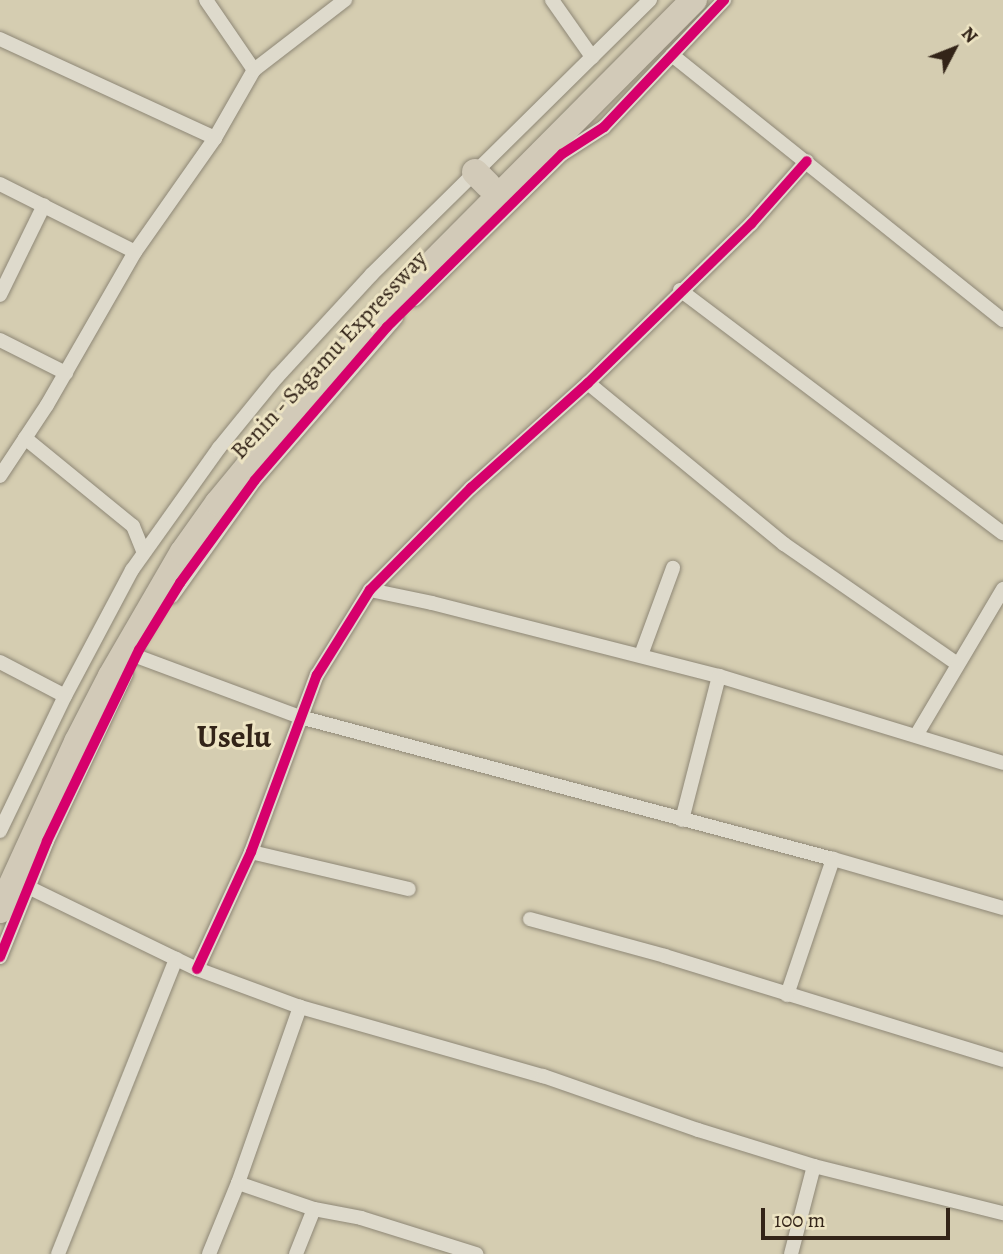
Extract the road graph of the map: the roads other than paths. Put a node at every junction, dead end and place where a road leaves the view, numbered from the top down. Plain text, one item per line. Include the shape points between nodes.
1 (206, 0) edge
2 (345, 0) edge
3 (552, 0) edge
4 (650, 0) edge
5 (671, 0) edge
6 (694, 0) edge
7 (724, 0) edge
8 (0, 39) edge
9 (672, 55) junction
10 (592, 57) junction
11 (254, 70) junction
12 (215, 138) junction
13 (807, 161) junction
14 (482, 178) junction
15 (0, 184) edge
16 (44, 205) junction
17 (135, 252) junction
18 (680, 290) junction
19 (0, 295) edge
20 (1003, 320) edge
21 (0, 340) edge
22 (66, 373) junction
23 (588, 383) junction
24 (25, 438) junction
25 (0, 475) edge
26 (1003, 533) edge
27 (144, 553) junction
28 (673, 568) dead end
29 (1003, 589) edge
30 (370, 590) junction
31 (641, 655) junction
32 (136, 656) junction
33 (0, 662) edge
34 (957, 664) junction
35 (719, 676) junction
36 (65, 696) junction
37 (300, 717) junction
38 (917, 734) junction
39 (1003, 763) edge
40 (682, 820) junction
41 (0, 831) edge
42 (251, 852) junction
43 (833, 859) junction
44 (0, 874) edge
45 (30, 888) junction
46 (409, 888) dead end
47 (1003, 908) edge
48 (0, 909) edge
49 (530, 919) dead end
50 (0, 957) edge
51 (176, 959) junction
52 (197, 969) junction
53 (787, 995) junction
54 (300, 1007) junction
55 (1003, 1060) edge
56 (814, 1166) junction
57 (238, 1183) junction
58 (314, 1209) junction
59 (1003, 1213) edge
60 (460, 1251) edge
61 (58, 1254) edge
62 (209, 1254) edge
63 (296, 1254) edge
64 (476, 1254) edge
65 (791, 1254) edge

1 - 11 street
2 - 11 street
3 - 10 street
4 - 10 street
5 - 14 highway, Benin - Sagamu Expressway
6 - 48 highway via 374,322 309,392 218,503 176,564 111,676
7 - 9 street
8 - 12 street
9 - 13 street
9 - 32 street via 604,127 562,154 387,327 255,480 180,583
10 - 14 street
11 - 12 street
12 - 17 street
13 - 18 street via 751,224
13 - 20 street
14 - 27 street via 371,275 277,377
14 - 44 highway, Benin - Sagamu Expressway via 243,443 175,540 104,653
15 - 16 street
16 - 17 street
16 - 19 street
17 - 22 street
18 - 23 street
18 - 26 street
21 - 22 street
22 - 24 street
23 - 30 street via 471,488
23 - 34 street via 784,544
24 - 25 street
24 - 27 street via 133,526
27 - 36 street
28 - 31 street
29 - 34 street
30 - 31 street
30 - 37 street via 317,674
31 - 35 street
32 - 37 street
32 - 45 street via 47,841
33 - 36 street
34 - 38 street
35 - 38 street
35 - 40 street
36 - 41 street
37 - 40 street
37 - 42 street
38 - 39 street
40 - 43 street
42 - 46 street
42 - 52 street
43 - 47 street
43 - 53 street
45 - 50 street
45 - 51 street
49 - 53 street
51 - 52 street
51 - 61 street
52 - 54 street
53 - 55 street
54 - 56 street via 543,1076
54 - 57 street
56 - 59 street
56 - 65 street
57 - 58 street
57 - 62 street
58 - 60 street via 361,1218
58 - 63 street
60 - 64 street

